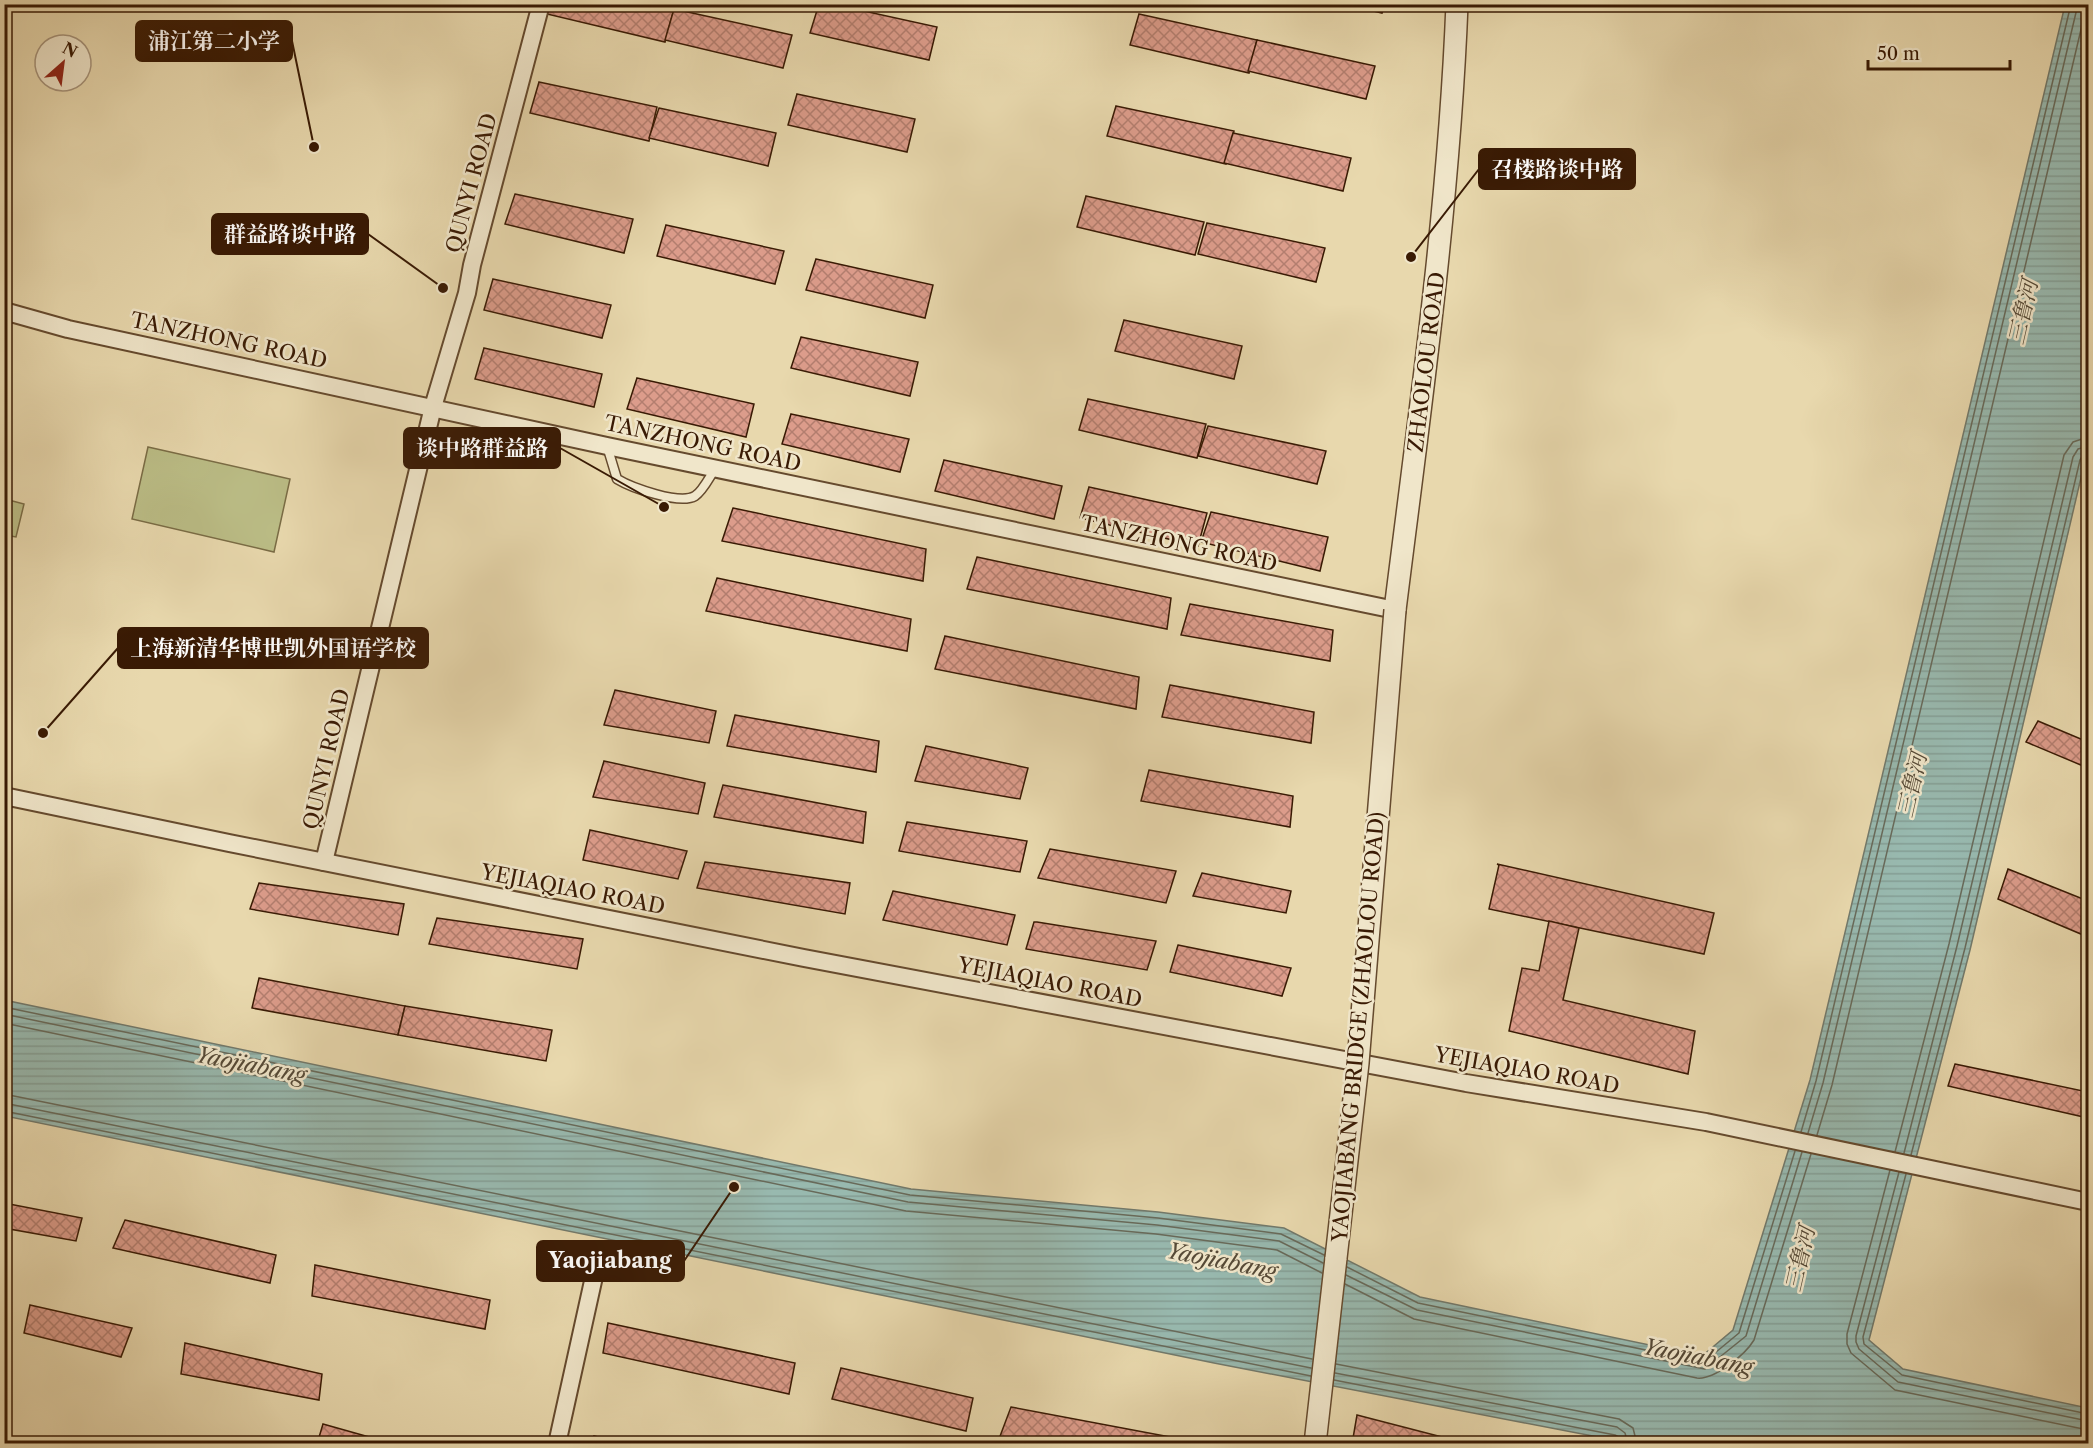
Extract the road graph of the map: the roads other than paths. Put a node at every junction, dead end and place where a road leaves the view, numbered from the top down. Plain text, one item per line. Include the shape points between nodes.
1 (541, 4) edge
2 (1458, 4) edge
3 (4, 311) edge
4 (433, 407) junction
5 (607, 446) junction
6 (715, 469) junction
7 (1395, 610) junction
8 (4, 796) edge
9 (324, 862) junction
10 (2088, 1202) edge
11 (599, 1254) dead end
12 (557, 1443) edge
13 (1315, 1443) edge

1 - 4 street, QUNYI ROAD via 467,293
2 - 7 street, ZHAOLOU ROAD via 1439,256
3 - 4 street, TANZHONG ROAD
4 - 5 street, TANZHONG ROAD
4 - 9 street, QUNYI ROAD
5 - 6 street, TANZHONG ROAD
5 - 6 lane via 617,479 627,486 683,500 697,495
6 - 7 street, TANZHONG ROAD
7 - 13 street, YAOJIABANG BRIDGE (ZHAOLOU ROAD), bridge via 1358,1063
8 - 9 street, YEJIAQIAO ROAD
9 - 10 street, YEJIAQIAO ROAD via 1300,1052 1706,1122
11 - 12 street

